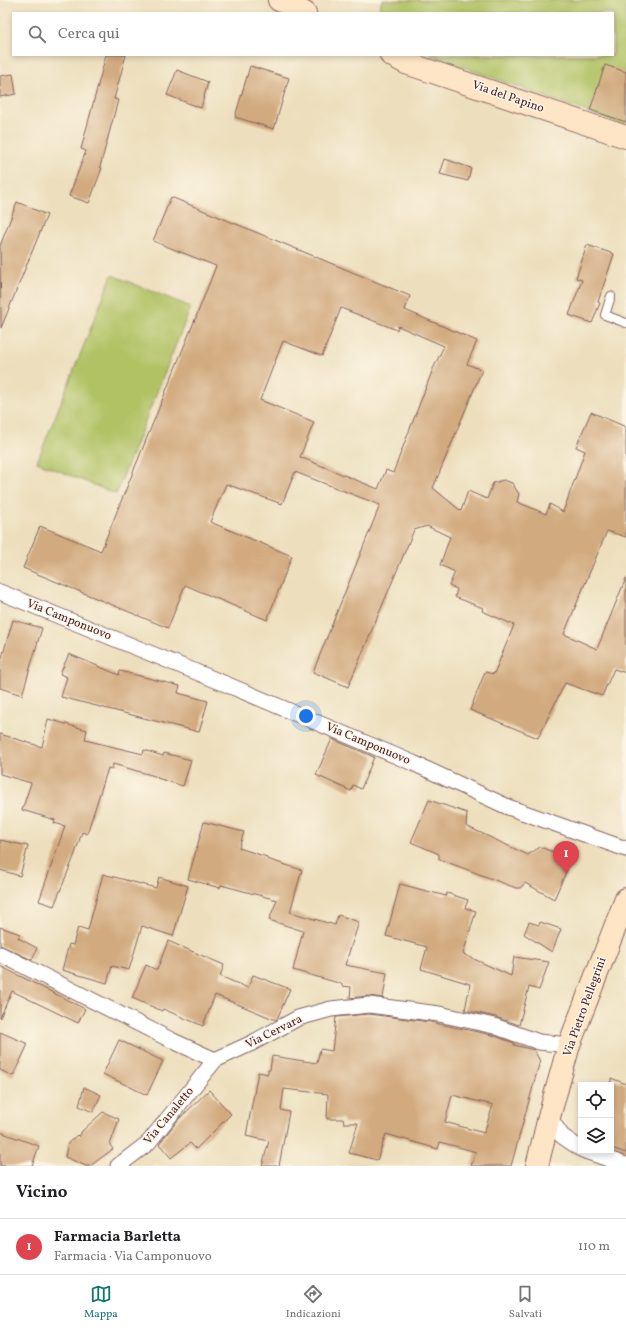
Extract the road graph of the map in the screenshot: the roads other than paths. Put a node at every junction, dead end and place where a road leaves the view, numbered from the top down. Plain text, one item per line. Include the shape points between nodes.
1 (278, 0) edge
2 (303, 12) edge
3 (393, 56) edge
4 (626, 137) edge
5 (611, 296) dead end
6 (626, 323) edge
7 (0, 592) edge
8 (626, 849) edge
9 (626, 899) edge
10 (0, 954) edge
11 (569, 1045) junction
12 (215, 1060) junction
13 (549, 1117) junction
14 (578, 1147) edge
15 (594, 1154) edge
16 (626, 1165) edge
17 (118, 1166) edge
18 (537, 1166) edge

1 - 2 main road
3 - 4 main road, Via del Papino via 406,63
5 - 6 lane via 605,315
7 - 8 street, Via Camponuovo via 413,763 508,807
9 - 11 main road, Via Pietro Pellegrini
10 - 12 street
11 - 12 street, Via Cervara via 539,1042 494,1026 439,1014 369,1005 332,1008 298,1018
11 - 13 main road, Via Pietro Pellegrini
12 - 17 street, Via Canaletto via 148,1143
13 - 14 street via 562,1136
13 - 18 main road, Via Pietro Pellegrini
15 - 16 street

